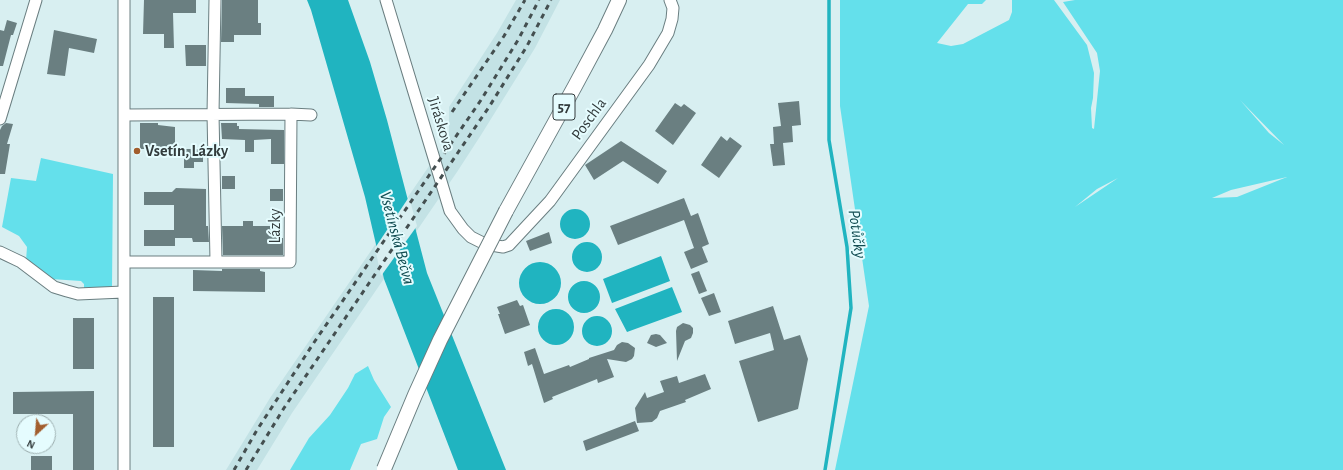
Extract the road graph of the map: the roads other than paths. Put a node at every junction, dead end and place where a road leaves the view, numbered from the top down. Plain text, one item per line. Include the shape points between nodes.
1 (36, 0) edge
2 (124, 0) edge
3 (215, 0) edge
4 (386, 0) edge
5 (619, 0) edge
6 (670, 0) edge
7 (213, 114) junction
8 (291, 114) junction
9 (124, 115) junction
10 (311, 115) dead end
11 (0, 119) edge
12 (485, 244) joint
13 (0, 252) edge
14 (216, 261) junction
15 (124, 262) junction
16 (123, 292) junction
17 (124, 470) edge
18 (384, 470) edge

1 - 11 street
2 - 9 street
3 - 7 street
4 - 12 street, Jiráskova via 450,211 463,230
5 - 18 main road, 57, bridge via 440,340
6 - 12 street, Poschla via 672,19 659,49 550,201 509,245 503,247
7 - 8 street
7 - 9 street
7 - 14 street
8 - 10 street
8 - 14 street, Lázky via 290,262
9 - 15 street
13 - 16 street via 21,262 54,287 66,291 78,294
14 - 15 street, Lázky
15 - 16 street
16 - 17 street

